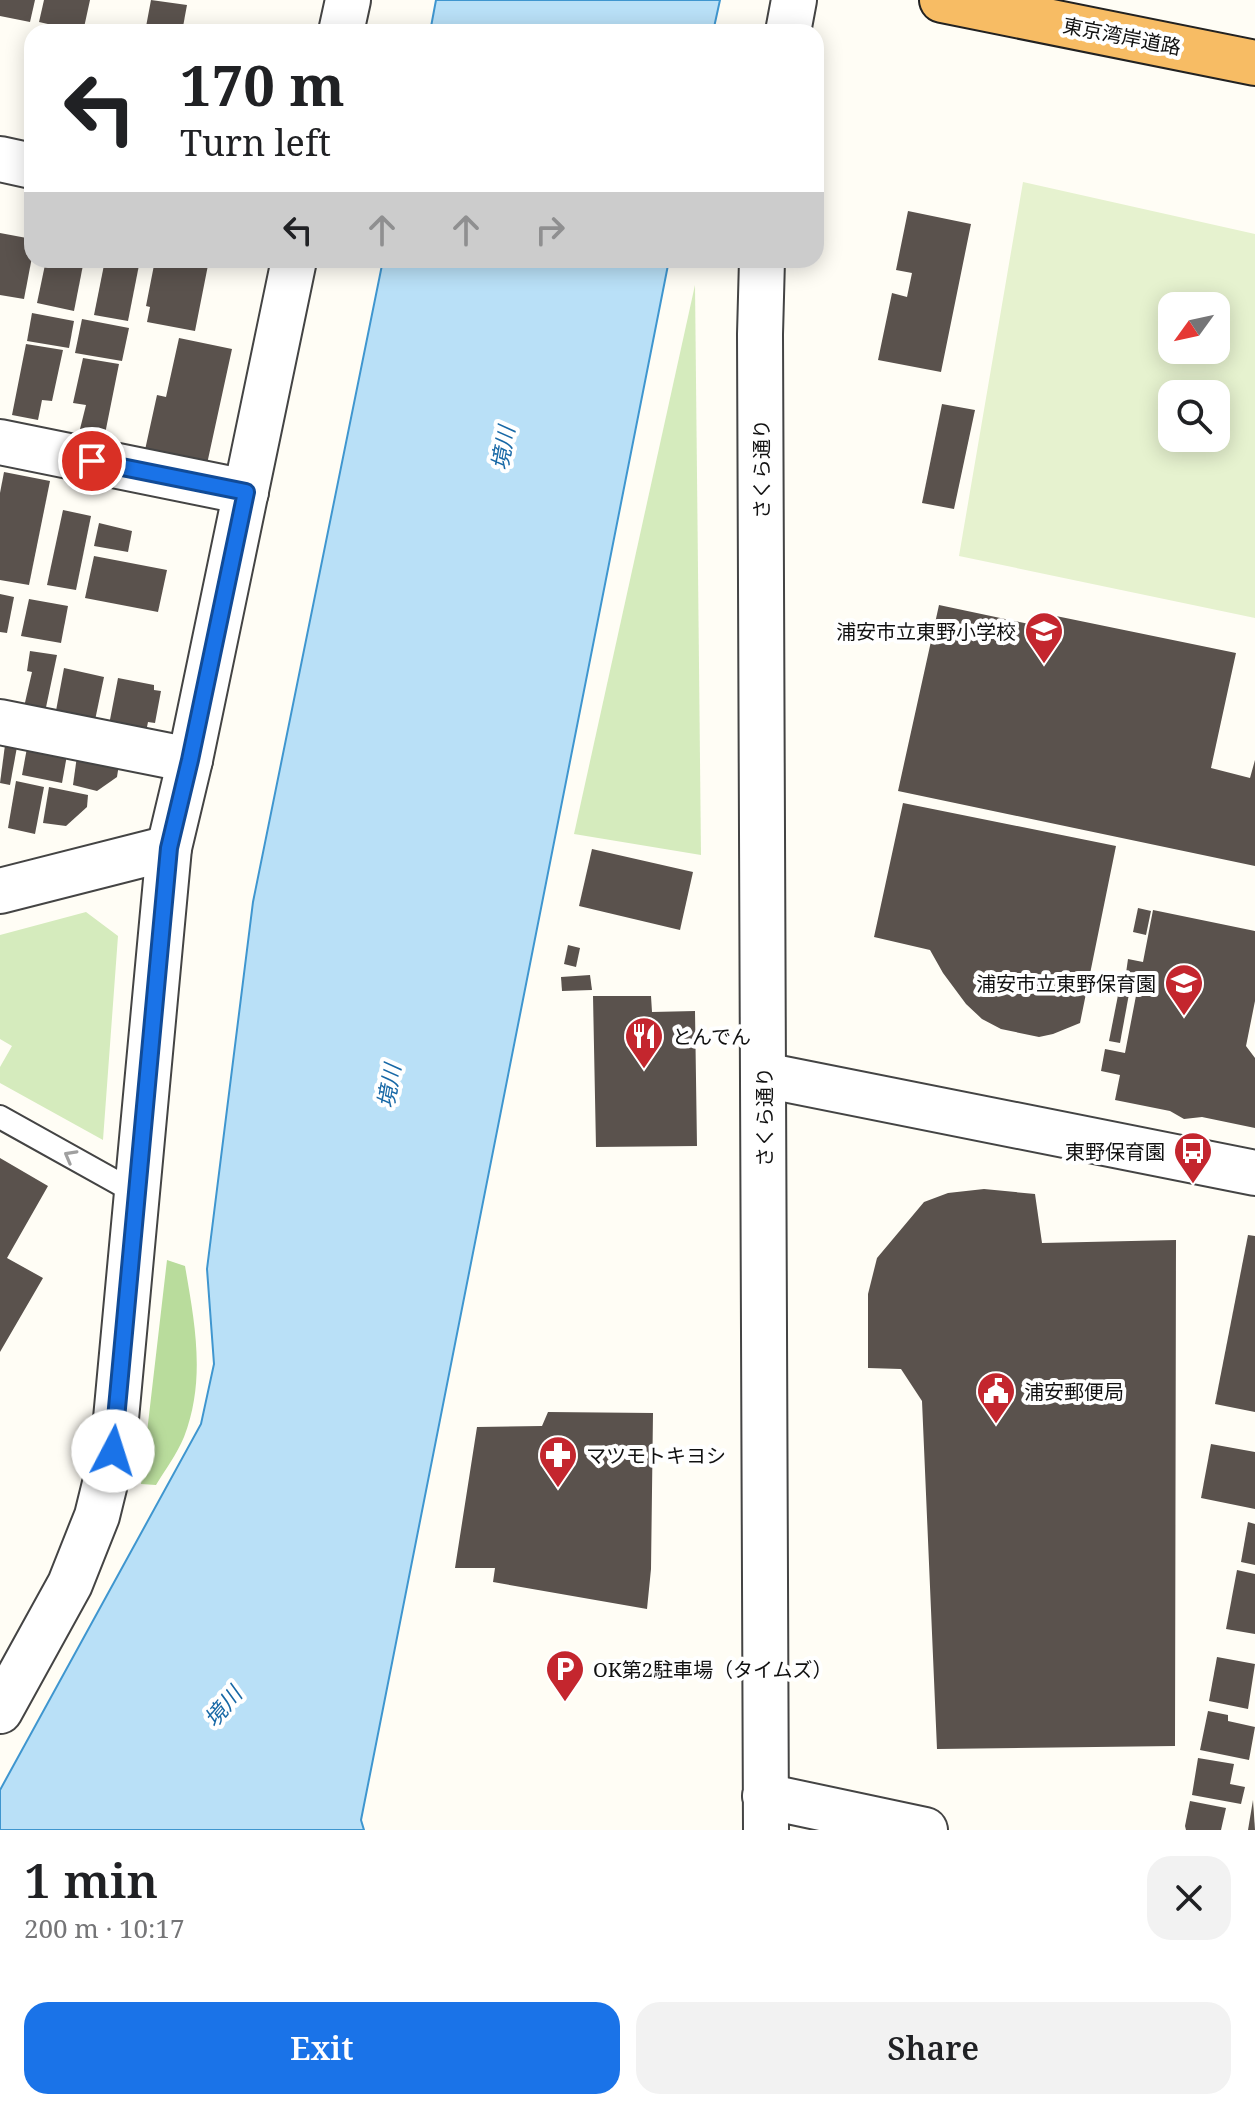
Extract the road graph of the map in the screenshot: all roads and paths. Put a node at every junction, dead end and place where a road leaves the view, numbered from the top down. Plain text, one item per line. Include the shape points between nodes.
1 (348, 0) edge
2 (794, 0) edge
3 (942, 0) edge
4 (343, 24) edge
5 (790, 24) edge
6 (1255, 63) edge
7 (0, 159) edge
8 (24, 164) edge
9 (292, 268) edge
10 (762, 268) edge
11 (0, 442) edge
12 (246, 492) junction
13 (0, 722) edge
14 (190, 760) junction
15 (169, 848) junction
16 (0, 891) edge
17 (764, 1075) junction
18 (0, 1117) edge
19 (1255, 1173) edge
20 (138, 1194) junction
21 (0, 1711) edge
22 (766, 1813) edge
23 (925, 1830) edge

1 - 4 street
2 - 5 street
3 - 6 highway, 東京湾岸道路
7 - 8 street
9 - 12 street
10 - 17 street, さくら通り
11 - 12 street
12 - 14 street
13 - 14 street
14 - 15 street
15 - 16 street
15 - 20 street
17 - 19 street
17 - 22 street, さくら通り
20 -> 18 lane
20 - 21 street via 113,1451 97,1516 70,1584
22 - 23 street

